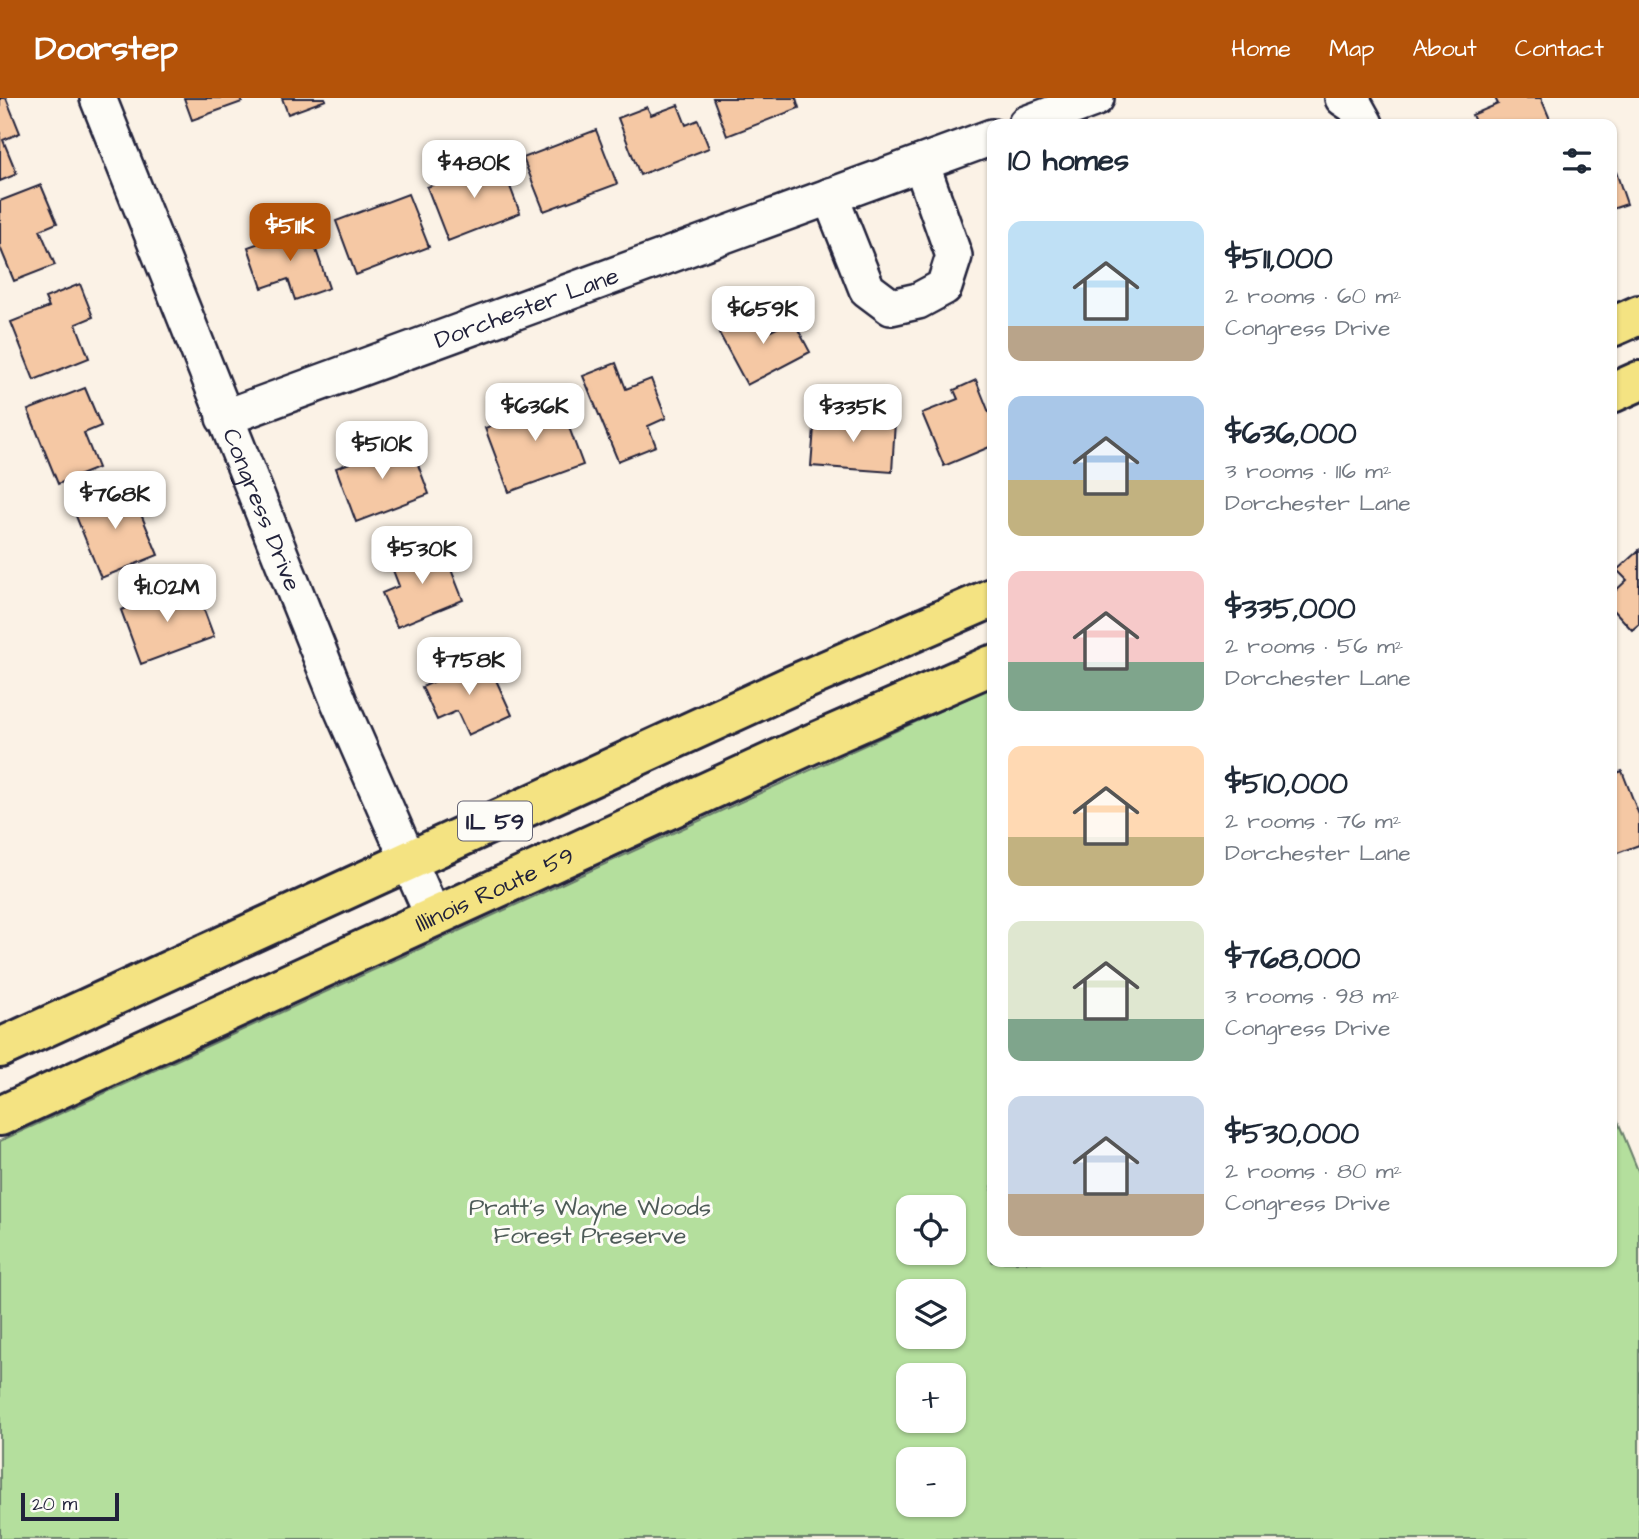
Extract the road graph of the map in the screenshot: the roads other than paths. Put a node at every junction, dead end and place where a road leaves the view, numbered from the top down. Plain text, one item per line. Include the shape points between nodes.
1 (98, 98) edge
2 (1097, 98) edge
3 (1343, 98) edge
4 (1040, 119) edge
5 (1362, 119) edge
6 (987, 139) edge
7 (921, 163) junction
8 (830, 196) junction
9 (1639, 315) edge
10 (1617, 325) edge
11 (1639, 381) edge
12 (1617, 391) edge
13 (223, 418) junction
14 (987, 600) edge
15 (987, 668) edge
16 (407, 860) junction
17 (433, 916) junction
18 (0, 1048) edge
19 (0, 1116) edge

1 - 13 street, Congress Drive
2 - 4 street
3 - 5 street
6 - 7 street, Dorchester Lane
7 - 8 street, Dorchester Lane
7 - 8 street via 954,256 944,287 918,301 891,307 867,289
8 - 13 street, Dorchester Lane
9 - 10 main road
11 - 12 main road
13 - 16 street, Congress Drive
14 - 16 main road, IL 59
15 - 17 main road, Illinois Route 59 / IL 59
16 - 17 street, Congress Drive
16 - 18 main road, IL 59
17 - 19 main road, Illinois Route 59 / IL 59

